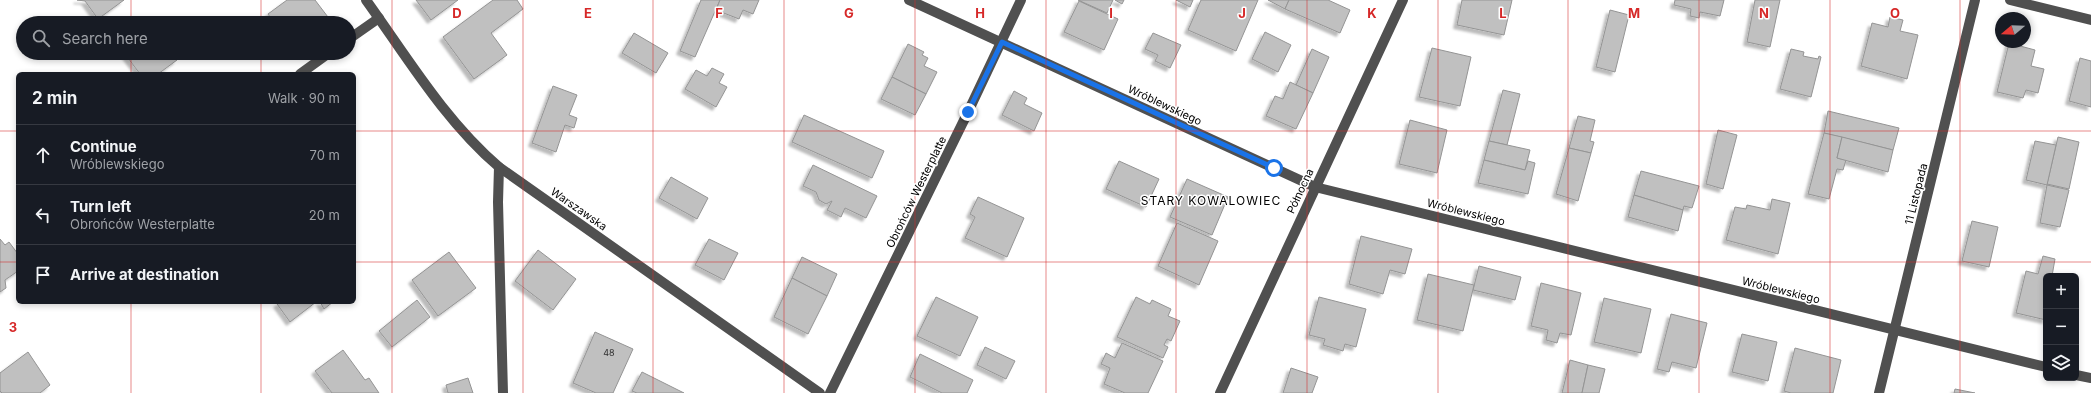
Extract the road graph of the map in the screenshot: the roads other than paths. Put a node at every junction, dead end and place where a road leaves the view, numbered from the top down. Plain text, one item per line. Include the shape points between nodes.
1 (366, 0) edge
2 (910, 0) edge
3 (1021, 0) edge
4 (1403, 0) edge
5 (1975, 0) edge
6 (2010, 0) edge
7 (379, 18) junction
8 (2091, 20) edge
9 (356, 34) edge
10 (1002, 42) junction
11 (319, 60) edge
12 (303, 72) edge
13 (499, 168) junction
14 (1315, 187) junction
15 (1894, 331) junction
16 (2043, 366) edge
17 (2079, 375) edge
18 (2091, 378) edge
19 (503, 393) edge
20 (820, 393) edge
21 (830, 393) edge
22 (1220, 393) edge
23 (1879, 393) edge

1 - 7 street, Warszawska
2 - 10 street, Wróblewskiego
3 - 10 street, Obrońców Westerplatte
4 - 14 street, Północna
5 - 15 street, 11 Listopada
6 - 8 street
7 - 9 street
7 - 13 street, Warszawska via 454,122
10 - 14 street, Wróblewskiego
10 - 21 street, Obrońców Westerplatte
11 - 12 street
13 - 19 street
13 - 20 street, Warszawska
14 - 15 street, Wróblewskiego
14 - 22 street, Północna
15 - 16 street, Wróblewskiego
15 - 23 street, 11 Listopada
17 - 18 street

